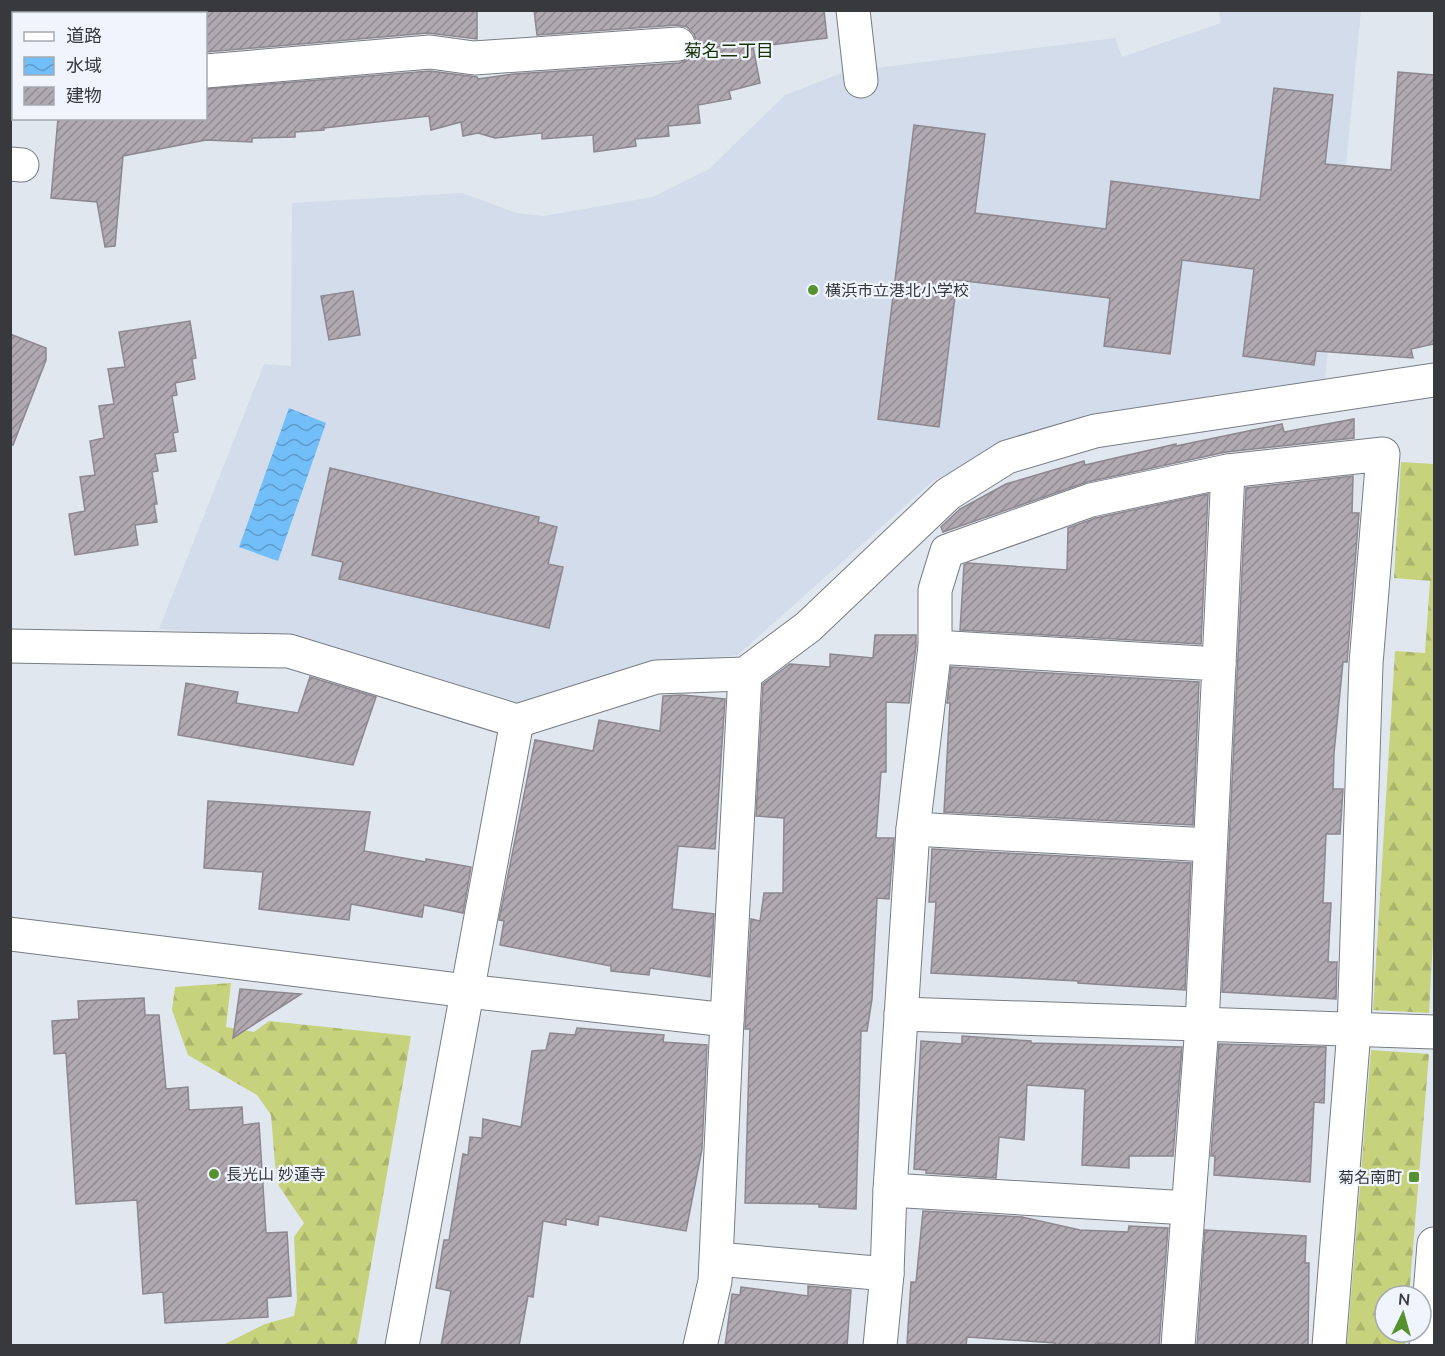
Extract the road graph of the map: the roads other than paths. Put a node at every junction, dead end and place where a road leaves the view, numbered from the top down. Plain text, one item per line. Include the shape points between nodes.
1 (853, 10) edge
2 (678, 44) dead end
3 (207, 71) edge
4 (861, 81) dead end
5 (1434, 380) edge
6 (1228, 471) junction
7 (10, 646) edge
8 (936, 647) junction
9 (1219, 664) junction
10 (745, 674) junction
11 (516, 721) junction
12 (913, 829) junction
13 (1210, 845) junction
14 (10, 934) edge
15 (467, 991) junction
16 (901, 1014) junction
17 (727, 1020) junction
18 (1202, 1025) junction
19 (1354, 1030) junction
20 (1434, 1032) edge
21 (890, 1190) junction
22 (1188, 1209) junction
23 (1434, 1244) edge
24 (717, 1259) junction
25 (887, 1274) junction
26 (402, 1346) edge
27 (700, 1346) edge
28 (880, 1346) edge
29 (1178, 1346) edge
30 (1329, 1346) edge
31 (1426, 1346) edge

1 - 4 street
2 - 3 street via 474,58 430,52
5 - 10 street via 1095,431 1007,457 948,494 808,627
6 - 8 street via 1091,500 948,551 935,590
6 - 9 street
6 - 19 street via 1383,454 1366,664
7 - 11 street via 289,651
8 - 9 street
8 - 12 street
9 - 13 street
10 - 11 street via 656,677
10 - 17 street
11 - 15 street
12 - 13 street
12 - 16 street
13 - 18 street
14 - 15 street
15 - 17 street
15 - 26 street
16 - 18 street
16 - 21 street
17 - 24 street
18 - 19 street
18 - 22 street
19 - 20 street
19 - 30 street
21 - 22 street
21 - 25 street
22 - 29 street
23 - 31 street
24 - 25 street
24 - 27 street
25 - 28 street

